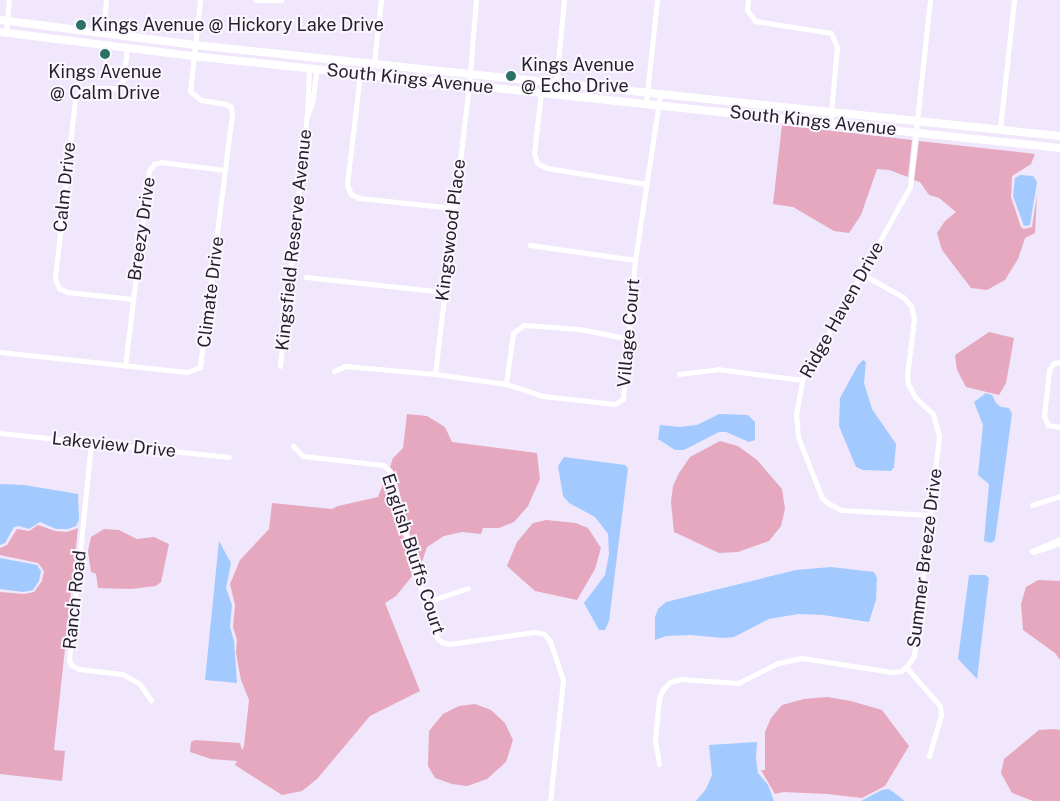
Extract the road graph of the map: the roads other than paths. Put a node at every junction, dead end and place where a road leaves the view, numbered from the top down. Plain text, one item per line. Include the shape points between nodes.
1 (9, 0) edge
2 (106, 0) edge
3 (200, 0) edge
4 (256, 0) edge
5 (281, 0) edge
6 (381, 0) edge
7 (476, 0) edge
8 (564, 0) edge
9 (657, 0) edge
10 (748, 0) edge
11 (930, 0) edge
12 (1014, 0) edge
13 (3, 21) edge
14 (3, 33) edge
15 (103, 33) junction
16 (195, 45) junction
17 (127, 48) junction
18 (192, 56) junction
19 (374, 63) junction
20 (313, 69) junction
21 (468, 73) junction
22 (360, 74) junction
23 (556, 82) junction
24 (469, 85) junction
25 (540, 92) junction
26 (647, 92) junction
27 (660, 94) junction
28 (740, 102) junction
29 (646, 103) junction
30 (659, 105) junction
31 (831, 112) junction
32 (739, 113) junction
33 (918, 121) junction
34 (830, 123) junction
35 (1000, 129) junction
36 (916, 132) junction
37 (1060, 136) edge
38 (1060, 148) edge
39 (225, 170) junction
40 (646, 184) junction
41 (453, 208) junction
42 (530, 245) dead end
43 (635, 260) junction
44 (862, 274) junction
45 (306, 277) dead end
46 (444, 292) junction
47 (133, 299) junction
48 (630, 339) junction
49 (0, 352) edge
50 (1060, 362) edge
51 (125, 366) junction
52 (280, 366) dead end
53 (334, 371) dead end
54 (435, 374) junction
55 (678, 374) dead end
56 (802, 380) junction
57 (506, 384) junction
58 (1060, 427) edge
59 (0, 434) edge
60 (90, 443) junction
61 (293, 446) dead end
62 (229, 457) dead end
63 (1060, 496) edge
64 (1032, 505) dead end
65 (930, 515) junction
66 (1060, 538) edge
67 (1060, 543) edge
68 (468, 588) dead end
69 (426, 602) junction
70 (906, 667) junction
71 (151, 700) dead end
72 (929, 756) dead end
73 (659, 764) dead end
74 (550, 801) edge

1 - 13 street
2 - 15 street
3 - 16 street, Climate Drive
4 - 5 street
6 - 19 street
7 - 21 street, Kingswood Place
8 - 23 street
9 - 26 street
10 - 31 street via 747,10 755,21 831,33 838,47
11 - 33 street, Ridge Haven Drive
12 - 35 street
13 - 14 street
13 - 15 main road, South Kings Avenue
14 - 17 main road, South Kings Avenue
15 - 16 main road, South Kings Avenue
16 - 18 street, Climate Drive
16 - 19 main road, South Kings Avenue
17 - 18 main road, South Kings Avenue
17 - 47 street, Calm Drive via 123,80 117,88 81,90 75,100 55,279 59,288 67,292
18 - 20 main road, South Kings Avenue
18 - 39 street, Climate Drive via 189,85 194,96 231,107
19 - 21 main road, South Kings Avenue
20 - 22 main road, South Kings Avenue
20 - 52 street, Kingsfield Reserve Avenue
21 - 23 main road, South Kings Avenue
21 - 24 street, Kingswood Place
22 - 24 main road, South Kings Avenue
22 - 41 street via 347,185 351,194 359,198
23 - 26 main road, South Kings Avenue
24 - 25 main road, South Kings Avenue
24 - 41 street, Kingswood Place
25 - 29 main road, South Kings Avenue
25 - 40 street via 534,153 537,163 547,168
26 - 27 main road, South Kings Avenue
26 - 29 street
27 - 28 main road, South Kings Avenue
27 - 30 street, Village Court
28 - 31 main road, South Kings Avenue
28 - 32 main road
29 - 30 main road, South Kings Avenue
30 - 32 main road, South Kings Avenue
30 - 40 street, Village Court
31 - 33 main road, South Kings Avenue
31 - 34 street
32 - 34 main road, South Kings Avenue
33 - 35 main road, South Kings Avenue
33 - 36 street, Ridge Haven Drive
34 - 36 main road, South Kings Avenue
35 - 37 main road, South Kings Avenue
36 - 38 main road, South Kings Avenue
36 - 44 street, Ridge Haven Drive via 910,187
39 - 47 street, Breezy Drive via 161,162 154,164 149,171
39 - 51 street, Climate Drive via 200,367 187,372
40 - 43 street, Village Court
41 - 46 street, Kingswood Place
42 - 43 street
43 - 48 street, Village Court
44 - 56 street, Ridge Haven Drive
44 - 65 street, Summer Breeze Drive via 903,297 913,312 908,384 915,397 933,414 940,436
45 - 46 street
46 - 54 street, Kingswood Place
47 - 51 street, Breezy Drive
48 - 57 street via 579,329 524,325 513,333
48 - 57 street, Village Court via 624,399 615,404 543,396
49 - 51 street, Climate Drive
50 - 58 street via 1054,363 1049,370 1044,416 1048,425
53 - 54 street, Village Court via 345,366
54 - 57 street, Village Court
55 - 56 street via 717,369
56 - 65 street, Ridge Haven Drive via 796,415 798,437 822,498 841,510
59 - 60 street, Lakeview Drive
60 - 62 street, Lakeview Drive
60 - 71 street, Ranch Road via 68,660 80,669 122,674 139,683
61 - 69 street, English Bluffs Court via 303,456 383,465 390,472
63 - 64 street
65 - 70 street, Summer Breeze Drive via 914,656
66 - 67 street via 1032,551
68 - 69 street
69 - 74 street, English Bluffs Court via 437,638 442,642 449,644 534,632 544,634 550,640 563,680
70 - 72 street via 940,706 941,715
70 - 73 street, Summer Breeze Drive via 892,672 802,658 778,663 738,683 682,679 670,682 660,698 655,740

